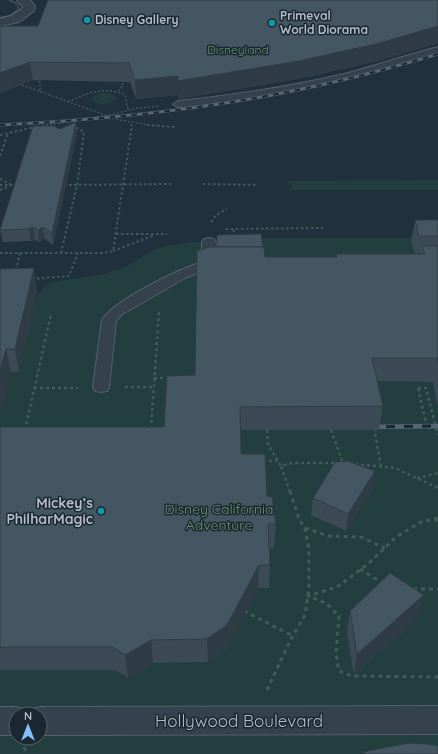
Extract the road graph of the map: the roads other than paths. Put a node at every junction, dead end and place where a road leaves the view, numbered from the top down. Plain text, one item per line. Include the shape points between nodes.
1 (23, 0) edge
2 (0, 22) edge
3 (438, 50) edge
4 (178, 104) road end
5 (209, 242) dead end
6 (209, 264) junction
7 (232, 264) edge
8 (101, 387) dead end
9 (438, 720) edge
10 (48, 721) edge

1 - 2 street via 29,6 28,11 15,19
3 - 4 lane via 386,66 275,91
5 - 6 lane
6 - 7 lane
6 - 8 lane via 194,268 116,312 109,320
9 - 10 street, Hollywood Boulevard

